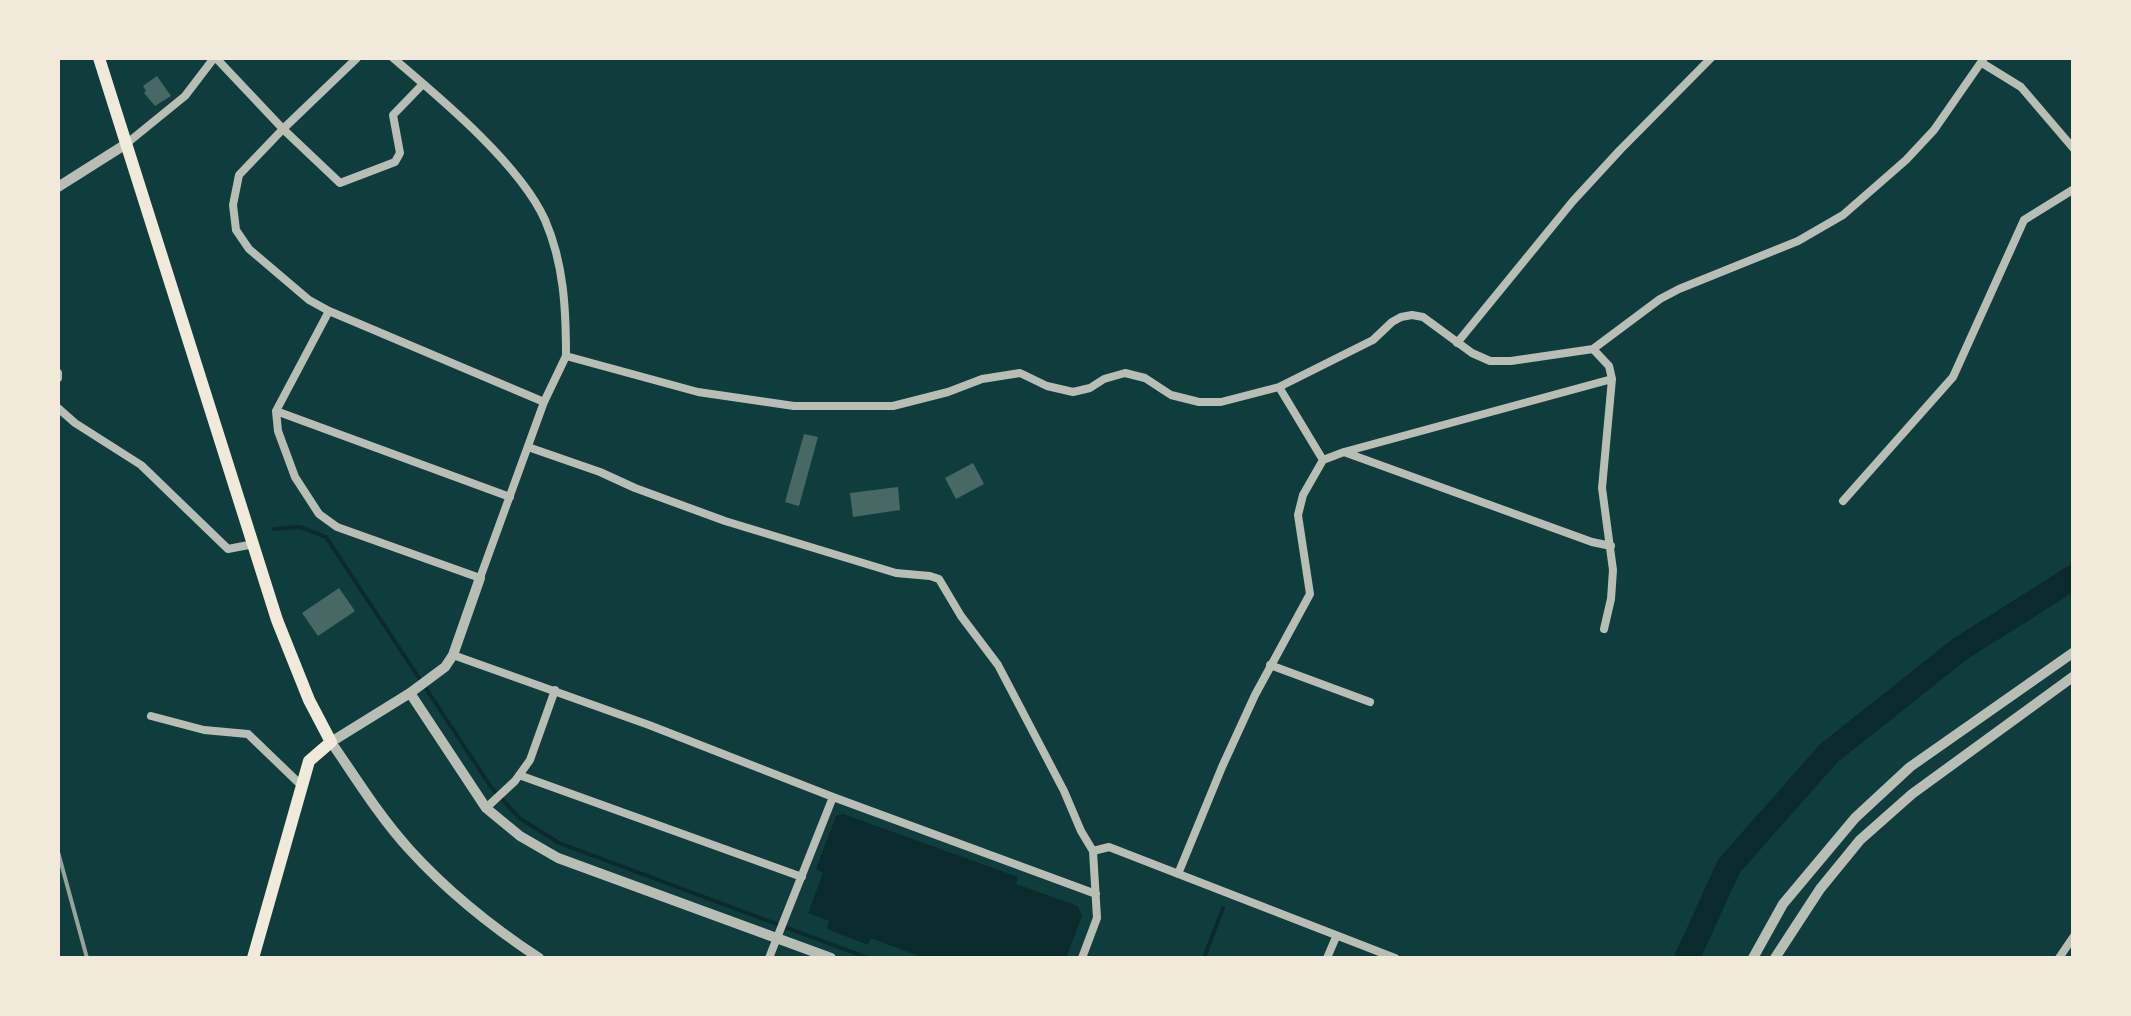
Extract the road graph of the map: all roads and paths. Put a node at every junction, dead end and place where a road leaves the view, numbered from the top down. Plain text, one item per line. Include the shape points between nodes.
1 (99, 58) edge
2 (215, 58) edge
3 (356, 58) edge
4 (392, 58) edge
5 (1711, 58) edge
6 (1983, 60) edge
7 (423, 84) junction
8 (283, 128) junction
9 (126, 144) junction
10 (2074, 149) edge
11 (58, 187) edge
12 (2074, 190) edge
13 (329, 311) junction
14 (1458, 342) junction
15 (1593, 349) junction
16 (566, 356) junction
17 (1612, 379) junction
18 (1279, 386) junction
19 (544, 402) junction
20 (58, 408) edge
21 (276, 411) junction
22 (528, 448) junction
23 (1344, 452) junction
24 (1323, 460) junction
25 (510, 497) junction
26 (1844, 501) dead end
27 (254, 544) junction
28 (1611, 546) junction
29 (480, 578) junction
30 (1604, 629) dead end
31 (2074, 652) edge
32 (452, 655) junction
33 (1270, 665) junction
34 (2074, 676) edge
35 (555, 690) junction
36 (413, 691) junction
37 (1370, 702) dead end
38 (151, 716) dead end
39 (332, 742) junction
40 (519, 775) junction
41 (303, 787) junction
42 (833, 797) junction
43 (490, 804) junction
44 (1093, 851) junction
45 (1178, 874) junction
46 (802, 878) junction
47 (1096, 894) junction
48 (778, 935) junction
49 (2074, 936) edge
50 (1336, 937) junction
51 (253, 958) edge
52 (539, 958) edge
53 (769, 958) edge
54 (832, 958) edge
55 (1082, 958) edge
56 (1328, 958) edge
57 (1395, 958) edge
58 (1753, 958) edge
59 (1774, 958) edge
60 (2058, 958) edge

1 - 9 main road
2 - 8 street
2 - 9 street via 185,96
3 - 8 street
4 - 7 street
5 - 14 street via 1574,201
6 - 10 street via 2020,86
6 - 15 street via 1934,130 1843,215 1798,241 1678,289
7 - 8 street via 393,115 400,153 395,162 340,183
7 - 16 street via 505,163 545,220 564,283
8 - 13 street via 239,175 232,204 236,230 249,249
9 - 11 street
9 - 27 main road
12 - 26 street via 2024,220 1953,378
13 - 19 street
13 - 21 street
14 - 15 street via 1490,361
14 - 18 street via 1423,317 1401,317 1373,340
15 - 17 street
16 - 18 street via 698,392 794,406 893,406 1020,373 1073,392 1126,373 1200,402
16 - 19 street
17 - 23 street
17 - 28 street via 1602,488
18 - 24 street
19 - 22 street
20 - 27 street via 140,465 228,549
21 - 25 street
21 - 29 street via 295,476 318,514 337,527
22 - 25 street
22 - 44 street via 725,521 896,574 939,579 998,665
23 - 24 street
23 - 28 street
24 - 33 street via 1298,515 1310,594
25 - 29 street
27 - 39 main road via 277,620
28 - 30 street
29 - 32 street
31 - 58 street via 1910,767 1855,818 1783,904
32 - 35 street
32 - 36 street
33 - 37 street
33 - 45 street
34 - 59 street via 1860,840
35 - 40 street
35 - 42 street
36 - 39 street
36 - 43 street
38 - 41 street via 248,734
39 - 41 main road via 309,761
39 - 52 street via 375,807 445,886
40 - 43 street
40 - 46 street
41 - 51 main road
42 - 46 street
42 - 47 street
43 - 48 street via 520,836 558,858
44 - 45 street via 1109,847
44 - 47 street
45 - 50 street
46 - 48 street
47 - 55 street via 1098,918
48 - 53 street
48 - 54 street
49 - 60 street
50 - 56 street
50 - 57 street

